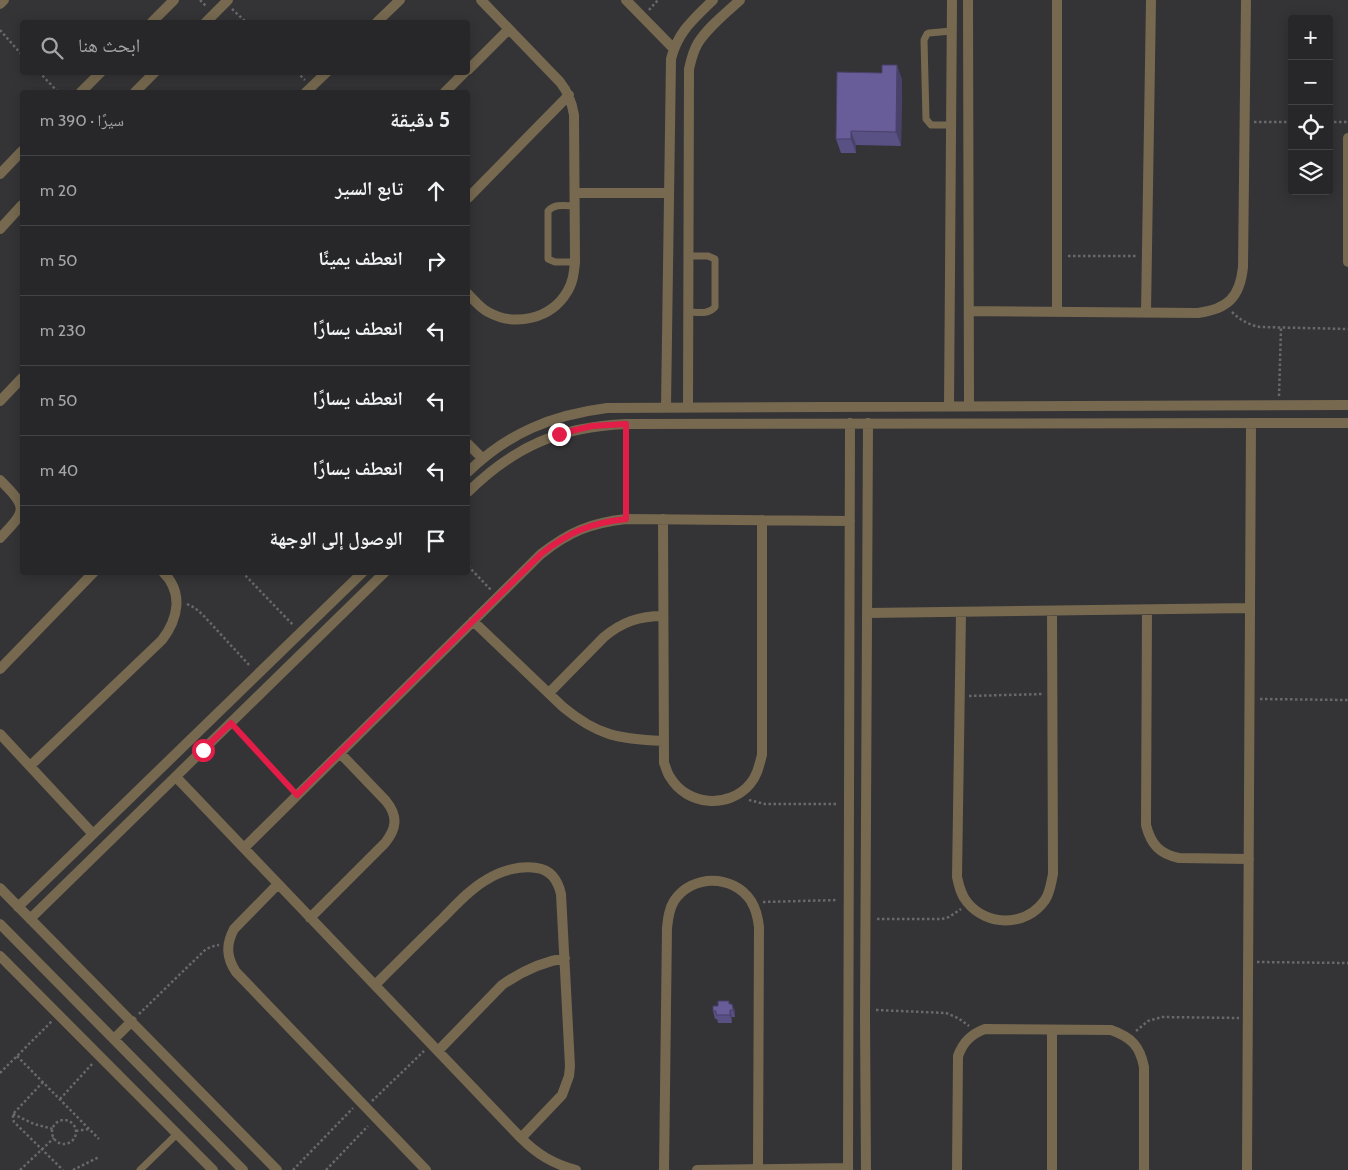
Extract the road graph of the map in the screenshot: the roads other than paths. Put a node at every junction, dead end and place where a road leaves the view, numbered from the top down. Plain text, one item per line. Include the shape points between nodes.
1 (174, 0) edge
2 (400, 0) edge
3 (481, 0) edge
4 (626, 0) edge
5 (713, 0) edge
6 (740, 0) edge
7 (952, 0) edge
8 (968, 0) edge
9 (1057, 0) edge
10 (1151, 0) edge
11 (1246, 0) edge
12 (227, 1) edge
13 (154, 20) edge
14 (208, 20) edge
15 (379, 20) edge
16 (509, 29) junction
17 (952, 31) junction
18 (673, 48) junction
19 (470, 67) edge
20 (98, 75) edge
21 (152, 75) edge
22 (324, 75) edge
23 (462, 75) edge
24 (83, 90) edge
25 (137, 90) edge
26 (308, 90) edge
27 (447, 90) edge
28 (569, 95) junction
29 (951, 125) junction
30 (1348, 138) edge
31 (20, 153) edge
32 (0, 174) edge
33 (575, 193) junction
34 (669, 193) junction
35 (470, 196) edge
36 (575, 206) junction
37 (20, 207) edge
38 (0, 228) edge
39 (688, 256) junction
40 (575, 262) junction
41 (1348, 262) edge
42 (470, 296) edge
43 (969, 311) junction
44 (1057, 311) junction
45 (688, 312) junction
46 (1146, 312) junction
47 (20, 380) edge
48 (0, 401) edge
49 (1348, 404) edge
50 (949, 406) junction
51 (969, 406) junction
52 (666, 407) junction
53 (688, 407) junction
54 (850, 423) junction
55 (868, 423) junction
56 (1251, 423) junction
57 (1348, 423) edge
58 (470, 446) edge
59 (482, 458) junction
60 (470, 470) edge
61 (0, 480) edge
62 (470, 490) edge
63 (20, 503) edge
64 (20, 515) edge
65 (663, 519) junction
66 (762, 520) junction
67 (850, 521) junction
68 (0, 538) edge
69 (91, 575) edge
70 (165, 575) edge
71 (360, 575) edge
72 (382, 575) edge
73 (1250, 608) junction
74 (1146, 610) junction
75 (1052, 611) junction
76 (961, 612) junction
77 (867, 613) junction
78 (663, 616) junction
79 (473, 621) junction
80 (0, 669) edge
81 (548, 693) junction
82 (0, 734) edge
83 (663, 741) junction
84 (340, 753) junction
85 (30, 766) junction
86 (176, 777) junction
87 (849, 779) junction
88 (866, 779) junction
89 (93, 834) junction
90 (244, 848) junction
91 (1249, 859) junction
92 (278, 884) junction
93 (0, 888) edge
94 (18, 907) junction
95 (310, 918) junction
96 (30, 919) junction
97 (0, 924) edge
98 (0, 957) edge
99 (565, 958) junction
100 (375, 985) junction
101 (865, 1013) junction
102 (849, 1017) junction
103 (132, 1022) junction
104 (1052, 1030) junction
105 (114, 1039) junction
106 (435, 1048) junction
107 (177, 1134) junction
108 (521, 1138) junction
109 (758, 1169) edge
110 (848, 1169) edge
111 (140, 1170) edge
112 (213, 1170) edge
113 (243, 1170) edge
114 (277, 1170) edge
115 (426, 1170) edge
116 (576, 1170) edge
117 (664, 1170) edge
118 (697, 1170) edge
119 (718, 1170) edge
120 (866, 1170) edge
121 (957, 1170) edge
122 (1052, 1170) edge
123 (1144, 1170) edge
124 (1247, 1170) edge

1 - 13 street
2 - 15 street
3 - 16 street
4 - 18 street
5 - 18 street via 683,30
6 - 39 street via 698,43 689,69
7 - 17 street
8 - 43 street
9 - 44 street
10 - 46 street
11 - 46 street via 1242,281 1236,294 1213,311
12 - 14 street
16 - 19 street
16 - 28 street
17 - 29 street
17 - 29 lane via 929,32 924,40 926,119 931,125
18 - 34 street
20 - 24 street
21 - 25 street
22 - 26 street
23 - 27 street
28 - 33 street via 574,114
28 - 35 street
29 - 50 street
30 - 41 street
31 - 32 street
33 - 34 street
33 - 36 street
34 - 52 street
36 - 40 street
36 - 40 lane via 557,206 548,211 548,259
37 - 38 street
39 - 45 street
39 - 45 lane via 708,256 716,262 715,307 707,312
40 - 42 street via 568,291 546,313 532,318 501,318 487,312
43 - 44 street
43 - 51 street
44 - 46 street
45 - 53 street
47 - 48 street
49 - 51 street
50 - 51 street
50 - 53 street
52 - 53 street
52 - 59 street via 607,408 562,416 520,433
54 - 55 street
54 - 62 street via 626,424 581,428 518,452
54 - 67 street
55 - 56 street
55 - 77 street
56 - 57 street
56 - 73 street
58 - 59 street
59 - 60 street
61 - 63 street
64 - 68 street
65 - 66 street
65 - 78 street
65 - 79 street via 607,521 572,533 541,554
66 - 67 street
66 - 83 street via 762,755 758,771 739,794 708,802 693,798 680,790 670,777 664,763
67 - 87 street
69 - 80 street
70 - 85 street via 173,587 176,601 176,615 171,628
71 - 89 street
72 - 86 street
73 - 74 street
73 - 91 street
74 - 75 street
74 - 91 street via 1148,835 1153,844 1170,856
75 - 76 street
75 - 76 street via 1053,874 1051,887 1037,910 1013,921 987,918 975,911 966,902 957,877
76 - 77 street
77 - 88 street
78 - 81 street via 637,618 614,629
78 - 83 street
79 - 81 street
79 - 84 street
81 - 83 street via 575,717 602,732 633,740
82 - 85 street
84 - 90 street
84 - 95 street via 392,808 394,827 385,843
85 - 89 street
86 - 90 street
86 - 96 street
87 - 88 street
87 - 102 street
88 - 101 street
89 - 94 street
90 - 92 street
91 - 124 street
92 - 95 street
92 - 115 street via 234,929 228,946 231,964
93 - 94 street
94 - 96 street
95 - 100 street
96 - 103 street
97 - 105 street
98 - 107 street
99 - 100 street via 559,885 541,868 520,868 497,874 477,886
99 - 106 street via 538,964 513,977
99 - 108 street via 569,1076 562,1095
100 - 106 street
101 - 102 street
101 - 120 street
102 - 110 street
103 - 105 street
103 - 114 street
104 - 121 street via 985,1029 968,1038 958,1056
104 - 122 street
104 - 123 street via 1110,1030 1121,1033 1137,1047 1144,1067
105 - 113 street
106 - 108 street
107 - 111 lane
107 - 112 street
108 - 116 street via 552,1162
109 - 110 street
109 - 117 street via 757,914 752,902 732,884 706,881 682,892 668,914
109 - 119 street
118 - 119 street

